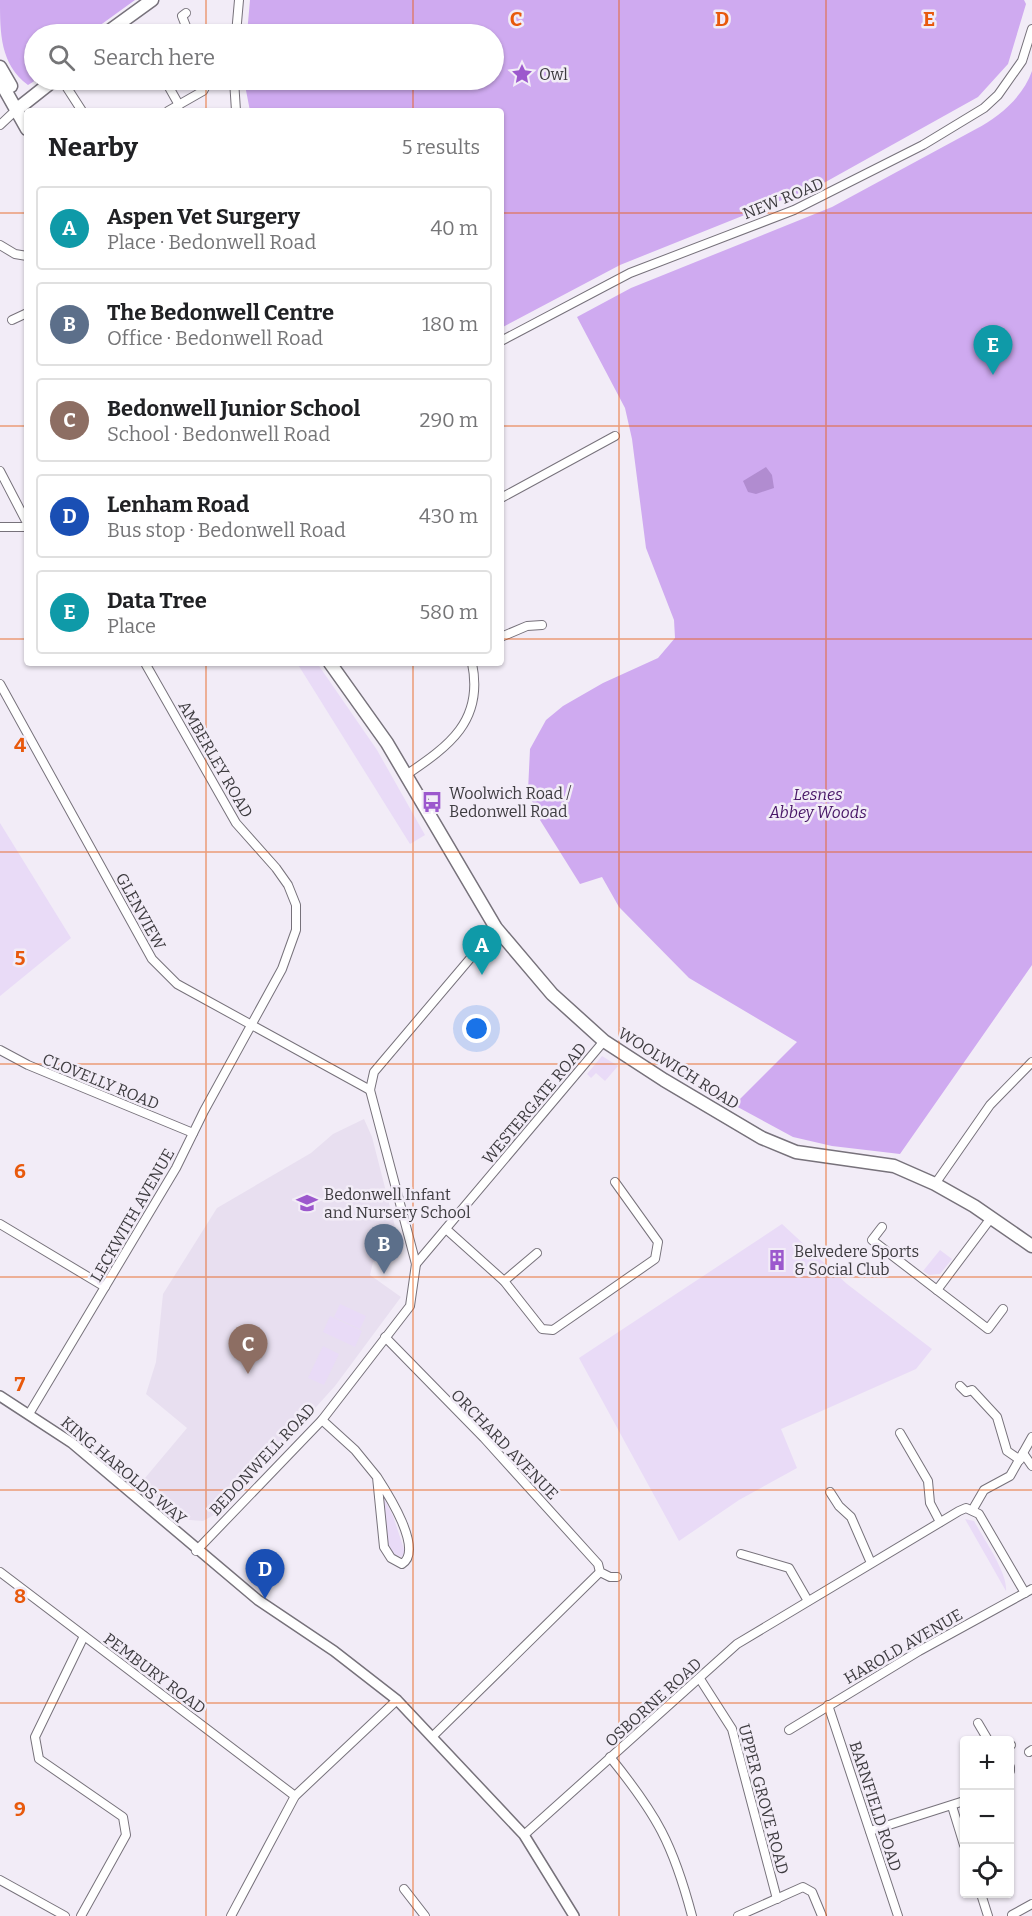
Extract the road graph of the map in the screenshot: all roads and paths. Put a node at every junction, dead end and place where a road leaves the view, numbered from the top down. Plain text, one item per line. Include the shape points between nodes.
1 (152, 0) edge
2 (239, 0) edge
3 (186, 13) dead end
4 (119, 24) edge
5 (185, 24) edge
6 (237, 24) edge
7 (1032, 29) edge
8 (0, 67) edge
9 (0, 81) edge
10 (43, 90) edge
11 (68, 90) edge
12 (171, 90) edge
13 (203, 90) edge
14 (235, 90) edge
15 (179, 105) junction
16 (80, 108) edge
17 (174, 108) edge
18 (236, 108) edge
19 (22, 109) edge
20 (0, 124) edge
21 (0, 245) edge
22 (24, 256) edge
23 (24, 314) edge
24 (12, 320) dead end
25 (504, 339) edge
26 (615, 436) dead end
27 (0, 471) edge
28 (504, 496) edge
29 (24, 519) edge
30 (24, 525) edge
31 (0, 527) edge
32 (542, 625) dead end
33 (504, 636) edge
34 (147, 666) edge
35 (332, 666) edge
36 (472, 666) edge
37 (0, 684) edge
38 (406, 775) junction
39 (496, 928) junction
40 (250, 1025) junction
41 (604, 1041) junction
42 (0, 1050) edge
43 (1032, 1062) edge
44 (370, 1090) junction
45 (193, 1133) junction
46 (615, 1182) dead end
47 (935, 1184) junction
48 (991, 1218) junction
49 (0, 1224) edge
50 (882, 1227) dead end
51 (446, 1229) junction
52 (1032, 1246) edge
53 (537, 1253) dead end
54 (416, 1264) junction
55 (504, 1281) junction
56 (105, 1287) junction
57 (937, 1290) junction
58 (1003, 1309) dead end
59 (385, 1338) junction
60 (960, 1386) dead end
61 (0, 1396) edge
62 (29, 1414) junction
63 (322, 1420) junction
64 (900, 1432) dead end
65 (1032, 1437) edge
66 (1021, 1456) junction
67 (1032, 1466) edge
68 (377, 1477) junction
69 (830, 1492) dead end
70 (973, 1509) junction
71 (940, 1522) junction
72 (196, 1551) junction
73 (741, 1554) dead end
74 (871, 1563) junction
75 (0, 1572) edge
76 (600, 1572) junction
77 (617, 1576) dead end
78 (1028, 1591) edge
79 (808, 1601) junction
80 (84, 1636) junction
81 (700, 1679) junction
82 (397, 1700) junction
83 (828, 1705) junction
84 (978, 1723) dead end
85 (789, 1730) dead end
86 (433, 1736) junction
87 (986, 1736) edge
88 (610, 1757) junction
89 (295, 1796) junction
90 (960, 1803) edge
91 (952, 1806) junction
92 (870, 1831) junction
93 (524, 1835) junction
94 (964, 1844) edge
95 (0, 1881) edge
96 (404, 1888) dead end
97 (982, 1898) edge
98 (777, 1899) junction
99 (1032, 1905) edge
100 (1011, 1915) edge
101 (65, 1916) edge
102 (81, 1916) edge
103 (231, 1916) edge
104 (425, 1916) edge
105 (574, 1916) edge
106 (692, 1916) edge
107 (738, 1916) edge
108 (822, 1916) edge
109 (898, 1916) edge
110 (987, 1916) edge

1 - 4 main road
2 - 6 street
3 - 5 street via 182,16
7 - 25 street, NEW ROAD via 1022,61 998,95 984,108 923,145 794,210 630,273
8 - 19 main road
9 - 19 main road
10 - 19 main road
11 - 16 street
12 - 15 street
13 - 15 street
14 - 18 street
15 - 17 street
19 - 20 street
21 - 22 street
23 - 24 street
26 - 28 street
27 - 29 street
30 - 31 street
32 - 33 street via 527,626
34 - 40 street, AMBERLEY ROAD via 236,823 283,876 296,905 294,942
35 - 38 main road, WOOLWICH ROAD
36 - 38 street via 475,701 462,730
37 - 40 street, GLENVIEW via 152,959 177,984
38 - 39 main road, WOOLWICH ROAD
39 - 41 main road, WOOLWICH ROAD via 552,994
39 - 44 street via 374,1072
40 - 44 street, GLENVIEW
40 - 45 street, LECKWITH AVENUE
41 - 47 main road, WOOLWICH ROAD via 762,1138 796,1152 894,1166
41 - 51 street, WESTERGATE ROAD
42 - 45 street, CLOVELLY ROAD
43 - 47 street via 990,1105
44 - 54 street, BEDONWELL ROAD
45 - 56 street, LECKWITH AVENUE
46 - 55 street via 658,1242 655,1259 553,1330 542,1329
47 - 48 main road, WOOLWICH ROAD
48 - 52 main road, WOOLWICH ROAD
48 - 57 street
49 - 56 street
50 - 57 street via 870,1243
51 - 54 street, WESTERGATE ROAD
51 - 55 street
53 - 55 street
54 - 59 street, BEDONWELL ROAD via 410,1306
56 - 62 street, LECKWITH AVENUE
57 - 58 street via 988,1329
59 - 63 street, BEDONWELL ROAD
59 - 76 street, ORCHARD AVENUE via 484,1438 598,1564
60 - 66 street via 966,1392 972,1390 993,1410 1006,1451
61 - 62 street, KING HAROLDS WAY
62 - 72 street, KING HAROLDS WAY via 72,1443
63 - 68 street
63 - 72 street, BEDONWELL ROAD
64 - 71 street via 928,1481 930,1503
65 - 66 street
66 - 67 street
66 - 70 street via 1010,1476 984,1490
68 - 68 street via 407,1536 410,1553 402,1564 391,1558 384,1547
69 - 74 street via 852,1517
70 - 71 street, OSBORNE ROAD via 959,1511
70 - 78 street
71 - 74 street, OSBORNE ROAD
72 - 82 street
73 - 79 street via 789,1568
74 - 79 street, OSBORNE ROAD
75 - 80 street, PEMBURY ROAD
76 - 77 street
76 - 86 street
78 - 83 street, HAROLD AVENUE
79 - 81 street, OSBORNE ROAD via 737,1644
80 - 89 street, PEMBURY ROAD
80 - 102 street via 34,1737 39,1759 123,1817 126,1835
81 - 88 street, OSBORNE ROAD
81 - 98 street, UPPER GROVE ROAD via 732,1729
82 - 86 street
82 - 89 street
83 - 85 street, HAROLD AVENUE
83 - 92 street, BARNFIELD ROAD
84 - 87 street
86 - 93 street
88 - 93 street, OSBORNE ROAD
88 - 106 street via 665,1833 679,1865
89 - 103 street
90 - 91 street
91 - 92 street
91 - 94 street
92 - 109 street, BARNFIELD ROAD
93 - 105 street
95 - 101 street
96 - 104 street
97 - 110 street
98 - 107 street
98 - 108 street via 803,1887 812,1892
99 - 100 street

